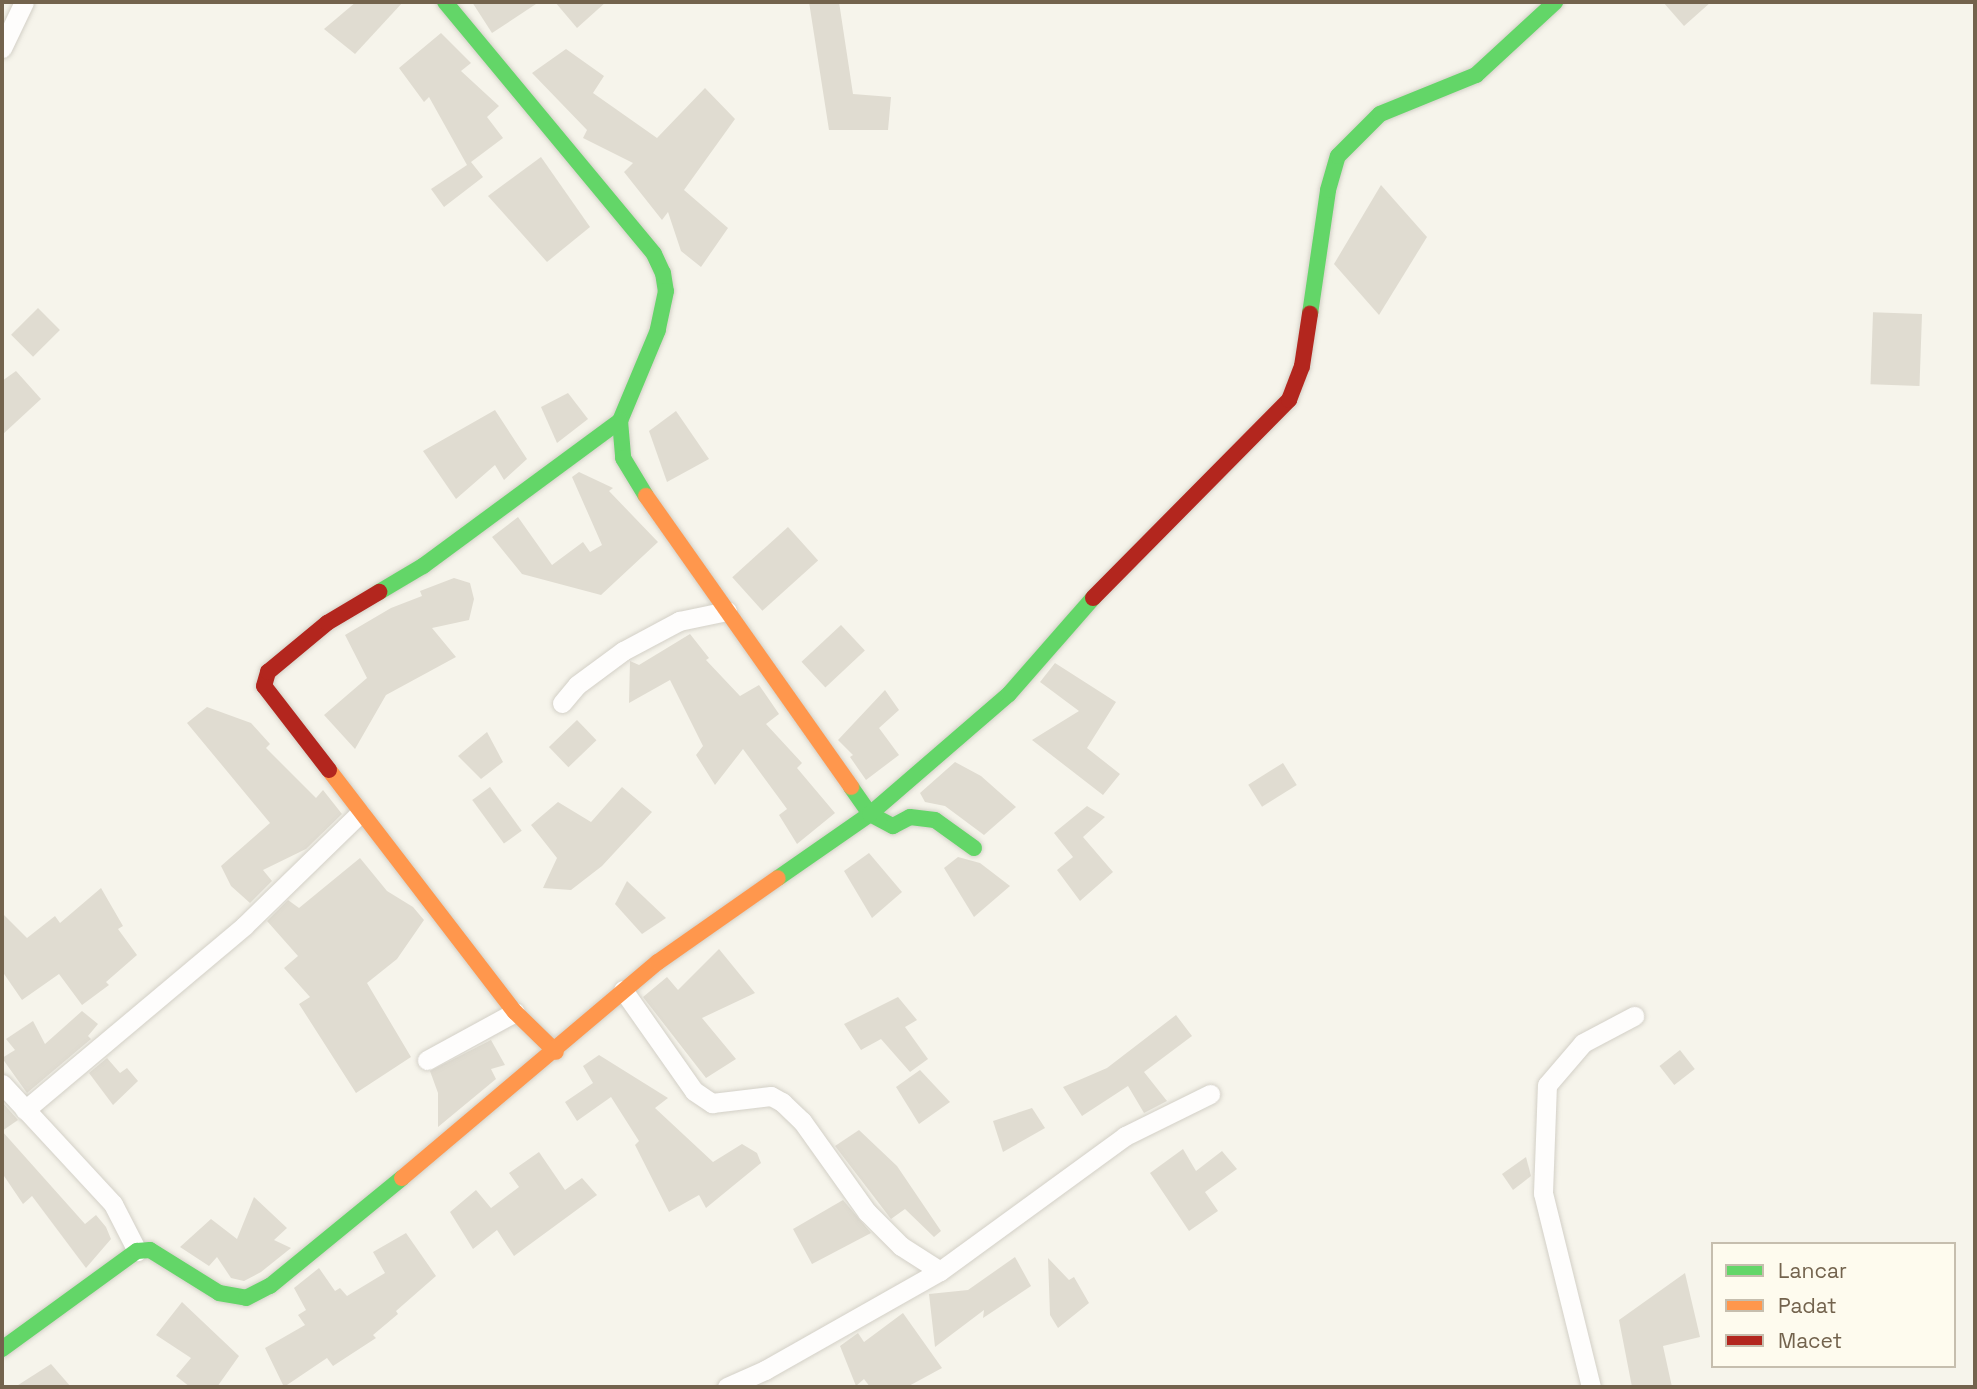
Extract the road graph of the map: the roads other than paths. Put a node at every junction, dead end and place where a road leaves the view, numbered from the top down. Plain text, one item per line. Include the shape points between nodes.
1 (24, 2) edge
2 (445, 2) edge
3 (1555, 2) edge
4 (2, 48) edge
5 (620, 421) junction
6 (727, 611) junction
7 (562, 703) dead end
8 (359, 813) junction
9 (870, 814) junction
10 (974, 848) dead end
11 (623, 990) junction
12 (515, 1012) junction
13 (1634, 1016) dead end
14 (556, 1052) junction
15 (427, 1060) dead end
16 (2, 1084) edge
17 (1210, 1094) dead end
18 (25, 1110) junction
19 (137, 1251) junction
20 (940, 1271) junction
21 (2, 1349) edge
22 (727, 1387) edge
23 (1591, 1387) edge

1 - 4 street
2 - 5 street via 622,215 663,273 666,291 658,330
3 - 9 street via 1476,75 1389,109 1338,156 1328,190 1302,366 1289,400 1056,635 1009,694
5 - 6 street via 623,458 633,478
5 - 8 street via 423,566 327,623 268,672 267,694
6 - 7 street via 679,621 623,651
6 - 9 street
8 - 12 street
8 - 18 street via 244,926
9 - 10 street via 894,826 909,817 935,820
9 - 11 street
11 - 14 street
11 - 20 street via 694,1091 712,1102 771,1096 782,1102 802,1121 867,1212 901,1246
12 - 14 street
12 - 15 street
13 - 23 street via 1584,1043 1547,1085 1543,1193
14 - 19 street via 271,1286 246,1298 219,1293 150,1250
16 - 18 street
17 - 20 street via 1125,1136
18 - 19 street via 113,1204
19 - 21 street
20 - 22 street

